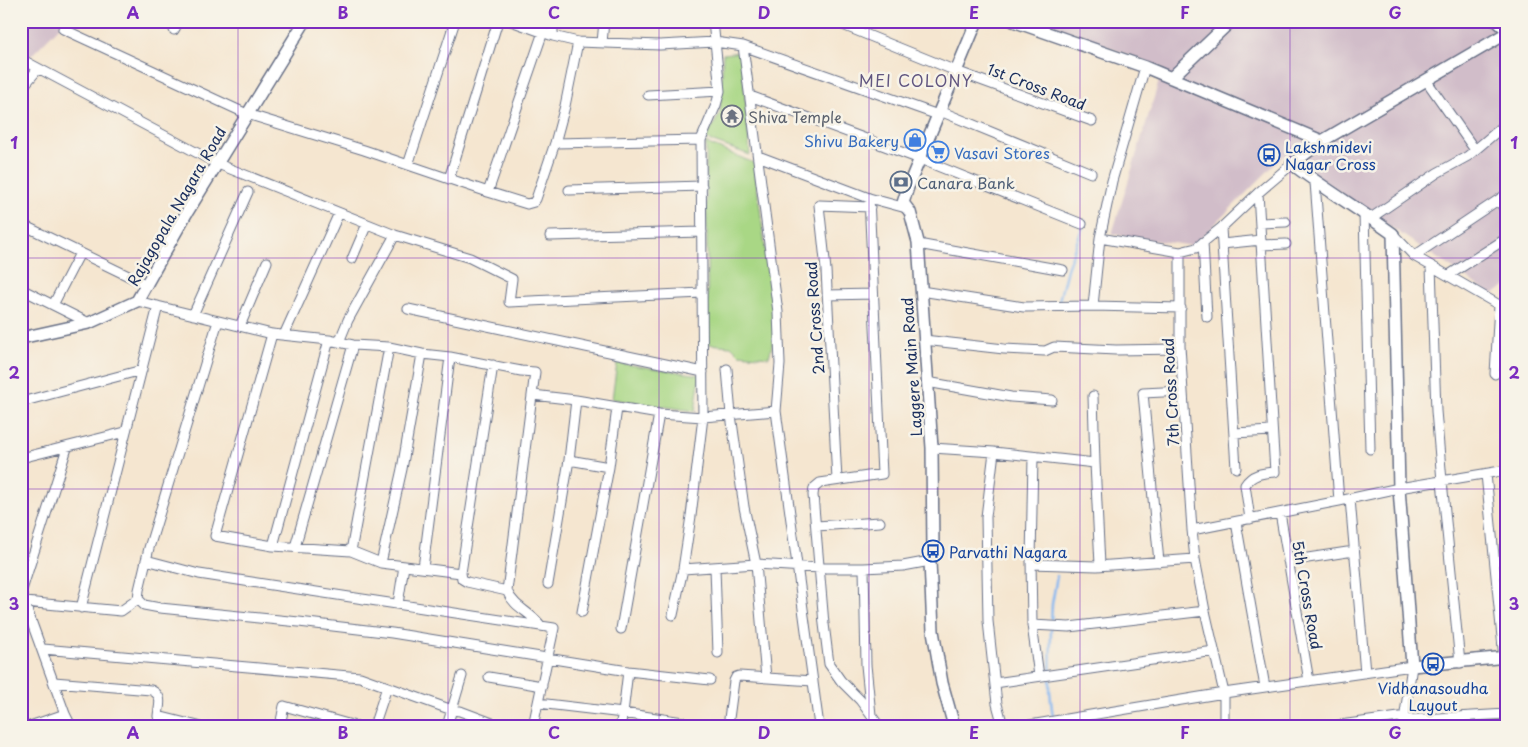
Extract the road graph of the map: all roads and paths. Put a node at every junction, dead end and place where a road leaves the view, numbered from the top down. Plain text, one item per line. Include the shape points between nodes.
1 (179, 21) edge
2 (305, 21) edge
3 (455, 21) edge
4 (498, 21) edge
5 (511, 21) edge
6 (553, 21) edge
7 (604, 21) edge
8 (713, 21) edge
9 (833, 21) edge
10 (977, 21) edge
11 (1013, 21) edge
12 (1231, 21) edge
13 (1497, 21) edge
14 (63, 30) dead end
15 (174, 30) dead end
16 (1507, 31) edge
17 (544, 32) junction
18 (553, 36) junction
19 (578, 42) junction
20 (602, 42) junction
21 (716, 42) junction
22 (743, 46) junction
23 (21, 58) edge
24 (1145, 67) junction
25 (38, 69) junction
26 (956, 71) junction
27 (1171, 78) junction
28 (1426, 80) junction
29 (21, 89) edge
30 (720, 91) junction
31 (648, 95) dead end
32 (750, 96) junction
33 (939, 113) junction
34 (247, 114) junction
35 (1092, 121) dead end
36 (1507, 123) edge
37 (702, 140) junction
38 (1322, 141) junction
39 (555, 143) junction
40 (1475, 150) junction
41 (758, 156) junction
42 (920, 159) junction
43 (218, 164) junction
44 (408, 164) junction
45 (1292, 164) junction
46 (1091, 173) dead end
47 (450, 179) junction
48 (1315, 182) junction
49 (702, 186) junction
50 (569, 190) dead end
51 (248, 192) dead end
52 (488, 192) junction
53 (1258, 193) junction
54 (1507, 194) edge
55 (1498, 200) junction
56 (869, 203) junction
57 (906, 208) junction
58 (1507, 212) edge
59 (339, 213) junction
60 (1368, 216) junction
61 (1286, 222) dead end
62 (1260, 223) junction
63 (21, 224) edge
64 (367, 224) junction
65 (1082, 224) dead end
66 (1221, 228) junction
67 (702, 232) junction
68 (1393, 234) junction
69 (394, 235) junction
70 (550, 236) dead end
71 (1100, 238) junction
72 (1507, 238) edge
73 (1203, 242) junction
74 (1261, 243) junction
75 (918, 244) junction
76 (1222, 244) junction
77 (1286, 244) dead end
78 (1180, 252) junction
79 (80, 253) junction
80 (1414, 256) junction
81 (352, 259) dead end
82 (267, 262) dead end
83 (1431, 266) junction
84 (1063, 270) dead end
85 (1449, 275) junction
86 (147, 285) junction
87 (21, 289) edge
88 (921, 291) junction
89 (702, 293) junction
90 (873, 294) junction
91 (827, 295) junction
92 (138, 301) junction
93 (1503, 304) edge
94 (53, 305) junction
95 (158, 306) junction
96 (1093, 306) junction
97 (1181, 308) junction
98 (408, 309) dead end
99 (193, 315) junction
100 (1208, 317) dead end
101 (218, 321) junction
102 (89, 323) junction
103 (240, 326) junction
104 (272, 334) junction
105 (284, 335) junction
106 (21, 338) edge
107 (329, 340) junction
108 (924, 340) junction
109 (339, 342) junction
110 (353, 345) junction
111 (390, 347) junction
112 (1180, 350) junction
113 (422, 354) junction
114 (450, 357) junction
115 (494, 364) junction
116 (727, 369) dead end
117 (142, 370) junction
118 (703, 372) junction
119 (1495, 374) dead end
120 (927, 382) junction
121 (1183, 391) junction
122 (533, 396) junction
123 (1093, 396) dead end
124 (576, 400) junction
125 (1052, 400) dead end
126 (21, 402) edge
127 (616, 408) junction
128 (776, 411) junction
129 (659, 414) junction
130 (731, 415) junction
131 (703, 417) junction
132 (1272, 431) junction
133 (125, 432) junction
134 (1234, 433) junction
135 (67, 448) junction
136 (932, 448) junction
137 (1370, 449) dead end
138 (994, 452) junction
139 (1033, 457) junction
140 (21, 458) edge
141 (569, 460) junction
142 (1095, 463) junction
143 (609, 467) junction
144 (1236, 468) dead end
145 (1507, 470) edge
146 (1486, 474) junction
147 (837, 480) junction
148 (1442, 481) junction
149 (1399, 488) junction
150 (1350, 499) junction
151 (1339, 501) junction
152 (1280, 513) junction
153 (1250, 519) junction
154 (880, 522) dead end
155 (1236, 522) junction
156 (816, 526) junction
157 (1192, 530) junction
158 (273, 546) junction
159 (295, 547) junction
160 (351, 550) junction
161 (1354, 551) junction
162 (1195, 559) junction
163 (146, 560) junction
164 (930, 561) junction
165 (1288, 561) junction
166 (1158, 562) junction
167 (380, 563) junction
168 (756, 564) junction
169 (1031, 564) junction
170 (1100, 565) junction
171 (404, 566) junction
172 (423, 568) junction
173 (715, 568) junction
174 (797, 568) junction
175 (820, 568) junction
176 (864, 568) junction
177 (683, 570) junction
178 (462, 573) junction
179 (548, 584) dead end
180 (507, 591) junction
181 (138, 599) junction
182 (25, 602) junction
183 (398, 604) junction
184 (81, 608) junction
185 (1205, 611) junction
186 (582, 612) dead end
187 (674, 615) dead end
188 (1032, 625) junction
189 (541, 626) junction
190 (621, 629) dead end
191 (42, 650) junction
192 (1214, 651) junction
193 (718, 653) dead end
194 (547, 658) junction
195 (1505, 658) edge
196 (1460, 662) junction
197 (1412, 666) junction
198 (628, 670) junction
199 (1365, 673) junction
200 (462, 676) dead end
201 (1039, 676) junction
202 (489, 677) dead end
203 (766, 678) junction
204 (710, 680) dead end
205 (1309, 681) junction
206 (54, 682) junction
207 (813, 682) junction
208 (995, 683) junction
209 (542, 686) junction
210 (387, 687) junction
211 (1265, 687) junction
212 (1224, 693) junction
213 (538, 703) junction
214 (452, 710) junction
215 (623, 713) junction
216 (65, 714) junction
217 (1507, 714) edge
218 (871, 716) junction
219 (683, 722) dead end
220 (1405, 723) edge
221 (30, 726) edge
222 (71, 726) edge
223 (198, 726) edge
224 (280, 726) edge
225 (355, 726) edge
226 (374, 726) edge
227 (447, 726) edge
228 (500, 726) edge
229 (533, 726) edge
230 (620, 726) edge
231 (728, 726) edge
232 (819, 726) edge
233 (879, 726) edge
234 (954, 726) edge
235 (1002, 726) edge
236 (1024, 726) edge
237 (1224, 726) edge
238 (1333, 726) edge

1 - 15 street
2 - 34 street, Rajagopala Nagara Road
3 - 44 street
4 - 47 street
5 - 17 street
6 - 18 street
7 - 20 street
8 - 21 street
9 - 26 street, 1st Cross Road
10 - 26 street, Laggere Main Road
11 - 24 street
12 - 27 street
13 - 16 street
14 - 34 street
16 - 28 street
17 - 18 street
17 - 52 street
18 - 19 street
19 - 20 street
19 - 39 street
20 - 21 street via 680,45
21 - 22 street
21 - 30 street
22 - 32 street
22 - 33 street
23 - 25 street
24 - 27 street
24 - 71 street via 1112,181
25 - 29 street
25 - 43 street
26 - 33 street, Laggere Main Road
26 - 35 street, 1st Cross Road
27 - 38 street
28 - 38 street
28 - 40 street
30 - 31 street
30 - 37 street
32 - 41 street
32 - 42 street
33 - 42 street, Laggere Main Road
33 - 46 street
34 - 43 street, Rajagopala Nagara Road
34 - 44 street
36 - 40 street
37 - 39 street
37 - 49 street
38 - 45 street
39 - 52 street via 534,202 527,204
40 - 60 street
41 - 56 street
41 - 128 street via 780,338
42 - 57 street, Laggere Main Road via 903,203
42 - 65 street
43 - 59 street
43 - 86 street, Rajagopala Nagara Road
44 - 47 street
45 - 48 street
45 - 53 street
47 - 52 street
48 - 60 street
48 - 151 street
49 - 50 street
49 - 67 street
51 - 99 street
53 - 62 street
53 - 66 street
54 - 55 street
55 - 58 street
55 - 80 street
56 - 57 street
56 - 90 street
56 - 91 street, 2nd Cross Road via 819,205
57 - 75 street, Laggere Main Road via 910,212
59 - 64 street
59 - 105 street
60 - 68 street
60 - 137 street
61 - 62 street
62 - 74 street
63 - 79 street
64 - 69 street
64 - 81 street
66 - 73 street
66 - 76 street
67 - 70 street
67 - 89 street
68 - 80 street
68 - 149 street
69 - 89 street via 470,258 512,279 509,302
69 - 109 street
71 - 78 street
71 - 96 street
72 - 85 street
73 - 78 street via 1196,248
73 - 100 street
74 - 76 street
74 - 77 street
74 - 132 street
75 - 84 street
75 - 88 street, Laggere Main Road
76 - 134 street
78 - 97 street, 7th Cross Road
79 - 86 street
79 - 94 street
80 - 83 street
82 - 103 street
83 - 85 street
83 - 148 street
85 - 93 street
86 - 92 street, Rajagopala Nagara Road
87 - 94 street
88 - 96 street via 1024,306
88 - 108 street, Laggere Main Road
89 - 118 street
90 - 91 street
90 - 147 street via 882,474
91 - 147 street, 2nd Cross Road
92 - 95 street
92 - 102 street, Rajagopala Nagara Road
93 - 119 street
94 - 102 street
95 - 99 street
95 - 117 street
96 - 97 street
97 - 112 street, 7th Cross Road
98 - 118 street
99 - 101 street
101 - 103 street
101 - 163 street
102 - 106 street, Rajagopala Nagara Road
103 - 104 street
104 - 105 street
104 - 158 street via 215,536
105 - 107 street
107 - 109 street
107 - 158 street
108 - 112 street via 1045,351 1054,347
108 - 120 street, Laggere Main Road
109 - 110 street
110 - 111 street
110 - 159 street
111 - 113 street
111 - 160 street
112 - 121 street, 7th Cross Road
113 - 114 street
113 - 167 street via 402,469
114 - 115 street
114 - 172 street
115 - 122 street via 535,372
115 - 178 street
116 - 130 street
117 - 126 street
117 - 133 street
118 - 131 street
120 - 125 street via 1011,397
120 - 136 street, Laggere Main Road
121 - 157 street, 7th Cross Road
121 - 166 street via 1143,393
122 - 124 street
122 - 180 street
123 - 142 street
124 - 127 street
124 - 141 street
127 - 129 street
127 - 143 street
128 - 130 street
128 - 174 street
129 - 131 street
129 - 190 street
130 - 131 street
130 - 168 street
131 - 177 street
132 - 134 street
132 - 153 street via 1275,472 1255,475 1245,485
133 - 135 street
133 - 184 street
134 - 144 street
135 - 140 street
135 - 182 street via 21,593
136 - 138 street
136 - 164 street, Laggere Main Road via 933,551
138 - 139 street
138 - 208 street via 986,526 988,621
139 - 142 street
139 - 169 street
141 - 143 street
141 - 179 street
142 - 170 street
143 - 186 street
145 - 146 street
146 - 148 street
146 - 195 street
147 - 156 street via 820,483 814,488
148 - 149 street
148 - 196 street
149 - 150 street
149 - 197 street
150 - 151 street
150 - 161 street
151 - 152 street
152 - 153 street
152 - 165 street, 5th Cross Road
153 - 155 street
154 - 156 street
155 - 157 street
155 - 211 street
156 - 175 street
157 - 162 street, 7th Cross Road
158 - 159 street
159 - 160 street
160 - 167 street
161 - 165 street
161 - 199 street
162 - 166 street
162 - 185 street, 7th Cross Road
163 - 181 street
163 - 183 street via 199,574
164 - 176 street
164 - 234 street, Laggere Main Road via 933,631
165 - 205 street, 5th Cross Road
166 - 170 street
167 - 171 street
168 - 173 street
168 - 174 street
168 - 203 street
169 - 170 street
169 - 188 street
171 - 172 street
171 - 183 street
172 - 178 street
173 - 177 street
173 - 193 street
174 - 175 street
174 - 207 street
175 - 176 street
175 - 218 street via 829,664
176 - 218 street via 866,665
177 - 187 street
178 - 180 street via 462,579 467,582
180 - 189 street via 514,603
181 - 184 street via 121,611
181 - 194 street via 144,605 160,608 382,632
182 - 184 street
182 - 191 street
183 - 189 street
185 - 188 street via 1069,628
185 - 192 street, 7th Cross Road
188 - 201 street
189 - 194 street via 554,628
191 - 206 street
191 - 210 street via 360,677
192 - 201 street
192 - 212 street, 7th Cross Road
194 - 198 street
194 - 209 street
195 - 196 street
196 - 197 street
197 - 199 street
197 - 220 street
198 - 204 street
198 - 215 street
199 - 205 street
200 - 214 street
201 - 208 street
202 - 209 street
203 - 207 street
203 - 231 street via 736,677
205 - 211 street
206 - 216 street
206 - 223 street via 152,690 160,696 158,716
207 - 232 street
208 - 235 street
209 - 213 street
210 - 214 street
210 - 226 street
211 - 212 street
212 - 236 street
212 - 237 street, 7th Cross Road
213 - 215 street
213 - 229 street
214 - 227 street
214 - 228 street
215 - 219 street
215 - 230 street
216 - 221 street
216 - 222 street
217 - 220 street
218 - 233 street
220 - 238 street via 1399,717
224 - 225 street via 284,706

